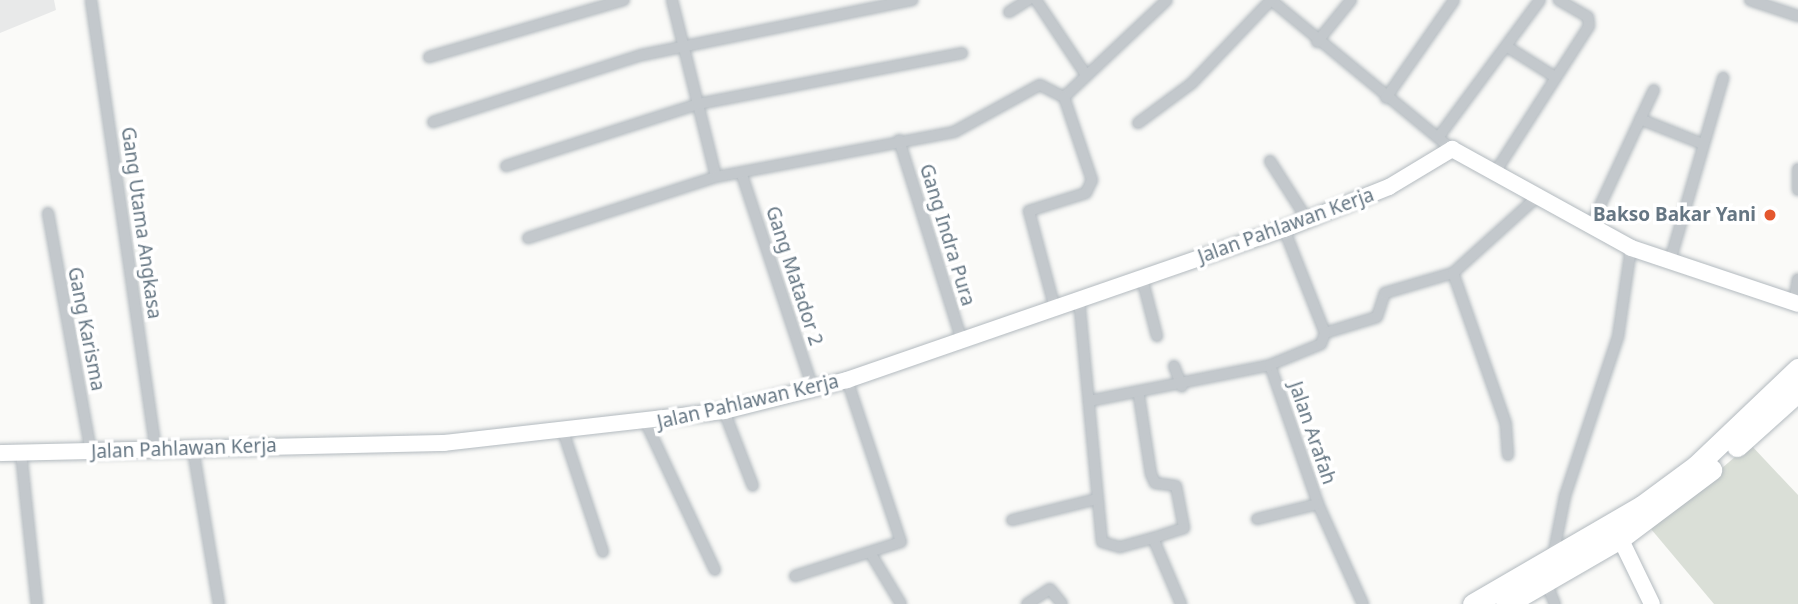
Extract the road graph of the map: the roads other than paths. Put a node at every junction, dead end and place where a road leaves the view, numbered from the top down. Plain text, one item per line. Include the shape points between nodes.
1 (92, 0) edge
2 (624, 0) edge
3 (673, 0) edge
4 (912, 0) edge
5 (1028, 0) edge
6 (1037, 0) edge
7 (1167, 0) edge
8 (1271, 0) edge
9 (1351, 0) edge
10 (1454, 0) edge
11 (1540, 0) edge
12 (1559, 0) edge
13 (1750, 0) edge
14 (1009, 12) dead end
15 (1798, 16) edge
16 (1317, 42) junction
17 (682, 45) junction
18 (1509, 48) junction
19 (962, 53) dead end
20 (429, 57) dead end
21 (1086, 75) junction
22 (1555, 77) junction
23 (1723, 78) dead end
24 (1654, 90) dead end
25 (1064, 97) junction
26 (1386, 98) junction
27 (698, 104) junction
28 (1640, 119) junction
29 (433, 122) dead end
30 (1138, 123) dead end
31 (1440, 135) junction
32 (899, 140) junction
33 (1703, 144) junction
34 (1452, 149) junction
35 (1270, 161) dead end
36 (506, 166) dead end
37 (1798, 169) edge
38 (1494, 174) junction
39 (742, 175) junction
40 (716, 177) junction
41 (1798, 190) edge
42 (1535, 199) junction
43 (48, 213) dead end
44 (1307, 219) junction
45 (1591, 225) junction
46 (1284, 229) junction
47 (528, 237) dead end
48 (1631, 248) junction
49 (1670, 261) junction
50 (1453, 273) junction
51 (1142, 278) junction
52 (1798, 279) edge
53 (1079, 299) junction
54 (1796, 303) edge
55 (1055, 309) junction
56 (1325, 333) junction
57 (1157, 336) dead end
58 (962, 341) junction
59 (1270, 365) junction
60 (1174, 366) dead end
61 (1798, 369) edge
62 (847, 380) junction
63 (1182, 387) junction
64 (813, 388) junction
65 (1798, 391) edge
66 (1139, 396) junction
67 (1089, 401) junction
68 (724, 411) junction
69 (647, 425) junction
70 (564, 433) junction
71 (193, 449) junction
72 (156, 451) junction
73 (91, 452) junction
74 (0, 453) edge
75 (21, 453) junction
76 (1508, 455) dead end
77 (753, 486) dead end
78 (1097, 499) junction
79 (1318, 504) junction
80 (1257, 519) dead end
81 (1012, 520) dead end
82 (1153, 538) junction
83 (1620, 538) junction
84 (603, 552) dead end
85 (871, 554) junction
86 (1553, 558) junction
87 (715, 570) dead end
88 (795, 576) dead end
89 (1546, 582) junction
90 (1491, 602) edge
91 (37, 604) edge
92 (219, 604) edge
93 (901, 604) edge
94 (1027, 604) edge
95 (1062, 604) edge
96 (1181, 604) edge
97 (1363, 604) edge
98 (1555, 604) edge
99 (1652, 604) edge

1 - 72 street, Gang Utama Angkasa
2 - 20 street
3 - 17 street
4 - 17 street
5 - 14 street
6 - 21 street
7 - 21 street
8 - 16 street
8 - 30 street via 1192,83
9 - 16 street
10 - 26 street
11 - 18 street
12 - 22 street via 1590,21
13 - 15 street
16 - 26 street
17 - 27 street
17 - 29 street
18 - 22 street
18 - 31 street
19 - 27 street
21 - 25 street
22 - 38 street
23 - 33 street
24 - 28 street
25 - 32 street via 1034,86 957,131
25 - 55 street via 1092,180 1086,193 1030,210
26 - 31 street
27 - 36 street
27 - 40 street
28 - 33 street
28 - 45 street
31 - 34 street
32 - 39 street
32 - 58 street, Gang Indra Pura
33 - 49 street
34 - 38 street
34 - 44 street, Jalan Pahlawan Kerja via 1390,187
35 - 44 street
37 - 41 street
38 - 42 street
39 - 40 street
39 - 64 street, Gang Matador 2
40 - 47 street
42 - 45 street
42 - 50 street
43 - 73 street, Gang Karisma
44 - 46 street, Jalan Pahlawan Kerja
45 - 48 street
46 - 51 street, Jalan Pahlawan Kerja
46 - 56 street
48 - 49 street
48 - 86 street via 1618,337 1565,496
49 - 54 street
50 - 56 street via 1385,293 1377,317
50 - 76 street via 1506,424
51 - 53 street, Jalan Pahlawan Kerja
51 - 57 street
52 - 54 street
53 - 55 street, Jalan Pahlawan Kerja
53 - 67 street
55 - 58 street, Jalan Pahlawan Kerja
56 - 59 street via 1321,344
58 - 62 street, Jalan Pahlawan Kerja
59 - 63 street, Jalan Arafah
59 - 79 street, Jalan Arafah
60 - 63 street
61 - 86 highway via 1696,466
62 - 64 street, Jalan Pahlawan Kerja
62 - 85 street via 901,539
63 - 66 street, Jalan Arafah
64 - 68 street, Jalan Pahlawan Kerja
65 - 83 highway via 1684,494
66 - 67 street, Jalan Arafah
66 - 82 street via 1151,474 1156,483 1176,486 1184,528
67 - 78 street
68 - 69 street, Jalan Pahlawan Kerja
68 - 77 street
69 - 70 street, Jalan Pahlawan Kerja
69 - 87 street
70 - 71 street, Jalan Pahlawan Kerja
70 - 84 street
71 - 72 street, Jalan Pahlawan Kerja
71 - 92 street
72 - 73 street, Jalan Pahlawan Kerja
73 - 75 street, Jalan Pahlawan Kerja
74 - 75 street, Jalan Pahlawan Kerja
75 - 91 street
78 - 81 street
78 - 82 street via 1105,546
79 - 80 street
79 - 97 street, Jalan Arafah
82 - 96 street
83 - 89 highway
83 - 99 street
85 - 88 street
85 - 93 street
86 - 90 highway
89 - 90 highway
89 - 98 street
94 - 95 street via 1050,589

